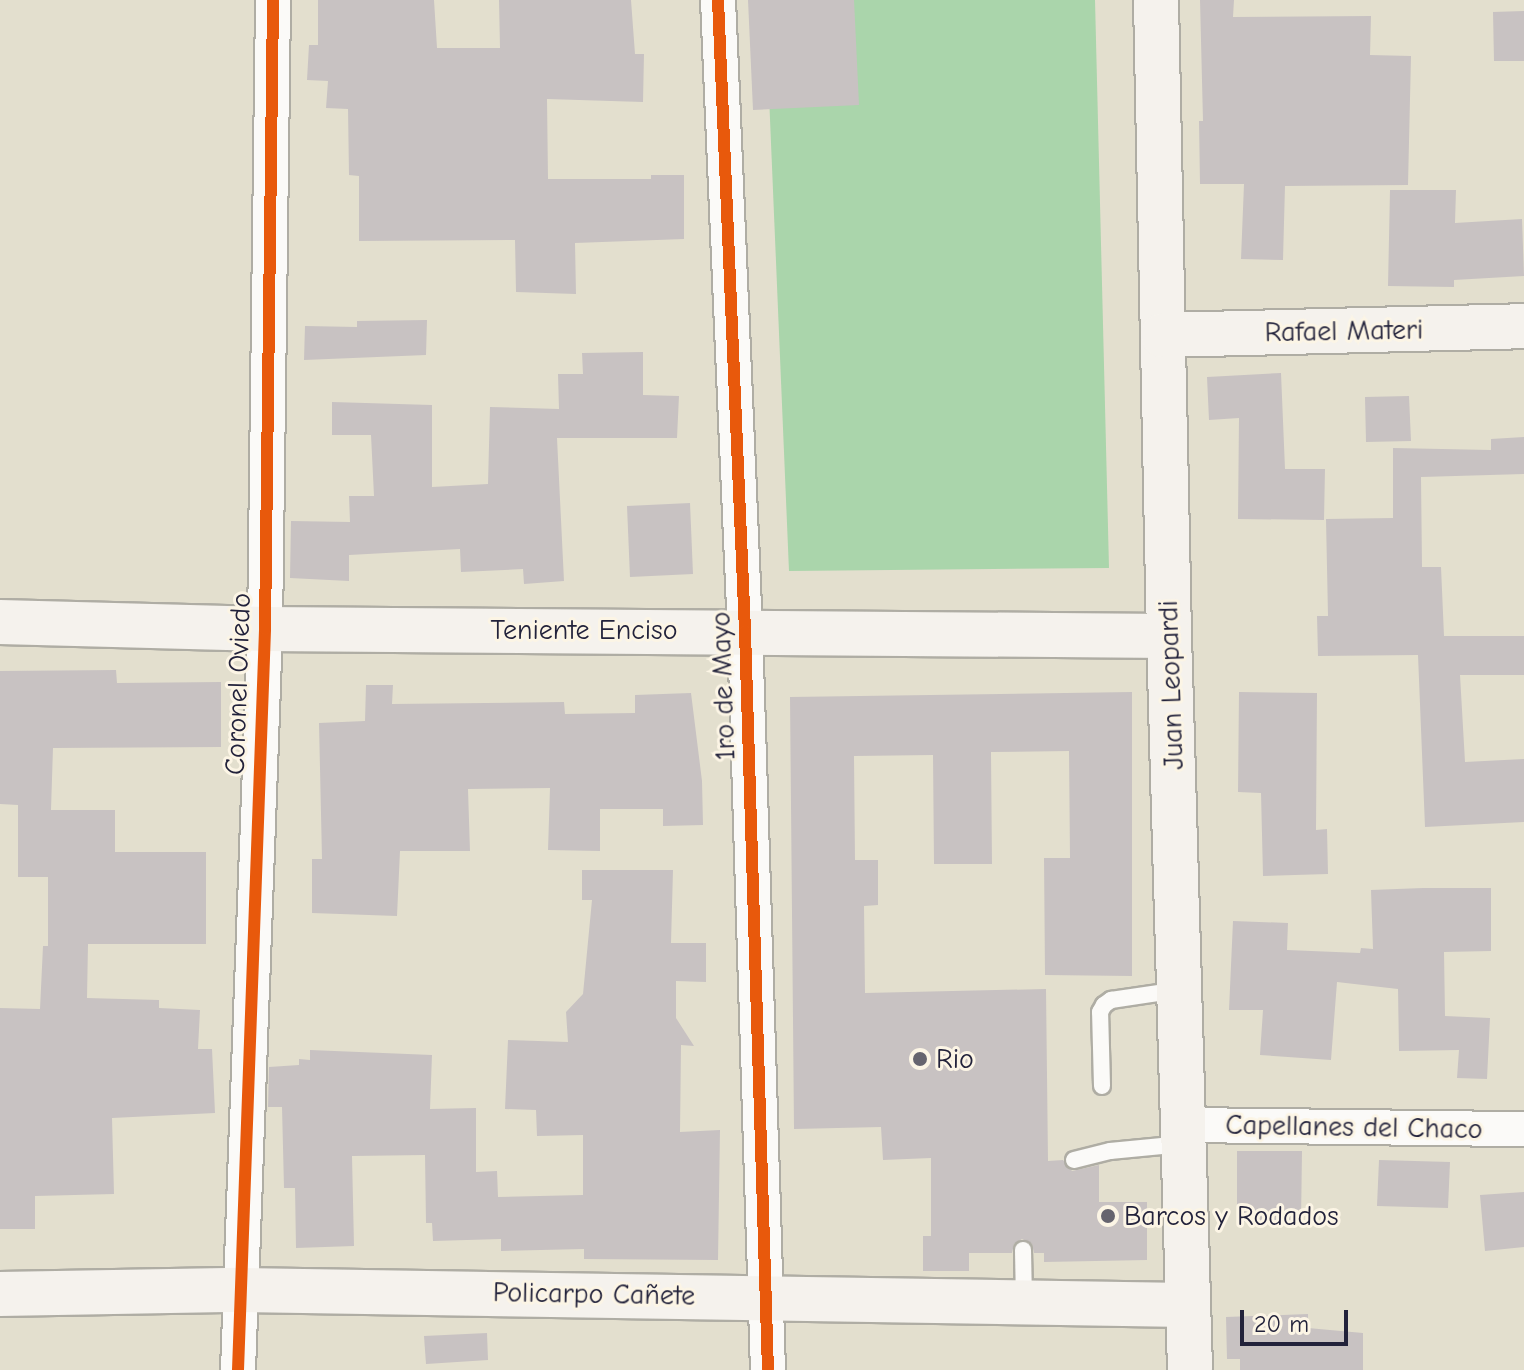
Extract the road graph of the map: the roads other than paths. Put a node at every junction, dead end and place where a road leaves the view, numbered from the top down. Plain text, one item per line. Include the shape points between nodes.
1 (273, 0) edge
2 (718, 0) edge
3 (1156, 0) edge
4 (1524, 326) edge
5 (1163, 335) junction
6 (0, 622) edge
7 (265, 629) junction
8 (745, 631) junction
9 (1169, 636) junction
10 (1180, 990) junction
11 (1102, 1086) dead end
12 (1524, 1129) edge
13 (1185, 1135) junction
14 (1074, 1160) dead end
15 (1023, 1250) dead end
16 (241, 1290) junction
17 (0, 1294) edge
18 (766, 1296) junction
19 (1024, 1302) junction
20 (1187, 1305) junction
21 (238, 1370) edge
22 (768, 1370) edge
23 (1190, 1370) edge

1 - 7 street, Coronel Oviedo
2 - 8 street, 1ro de Mayo
3 - 5 street, Juan Leopardi
4 - 5 street, Rafael Materi
5 - 9 street, Juan Leopardi
6 - 7 street, Teniente Enciso
7 - 8 street, Teniente Enciso
7 - 16 street, Coronel Oviedo
8 - 9 street, Teniente Enciso
8 - 18 street, 1ro de Mayo
9 - 10 street, Juan Leopardi
10 - 11 lane via 1104,1005
10 - 13 street, Juan Leopardi
12 - 13 street, Capellanes del Chaco
13 - 14 lane
13 - 20 street, Juan Leopardi
15 - 19 lane
16 - 17 street, Policarpo Cañete
16 - 18 street, Policarpo Cañete
16 - 21 street, Coronel Oviedo
18 - 19 street, Policarpo Cañete
18 - 22 street, 1ro de Mayo
19 - 20 street, Policarpo Cañete
20 - 23 street, Juan Leopardi

